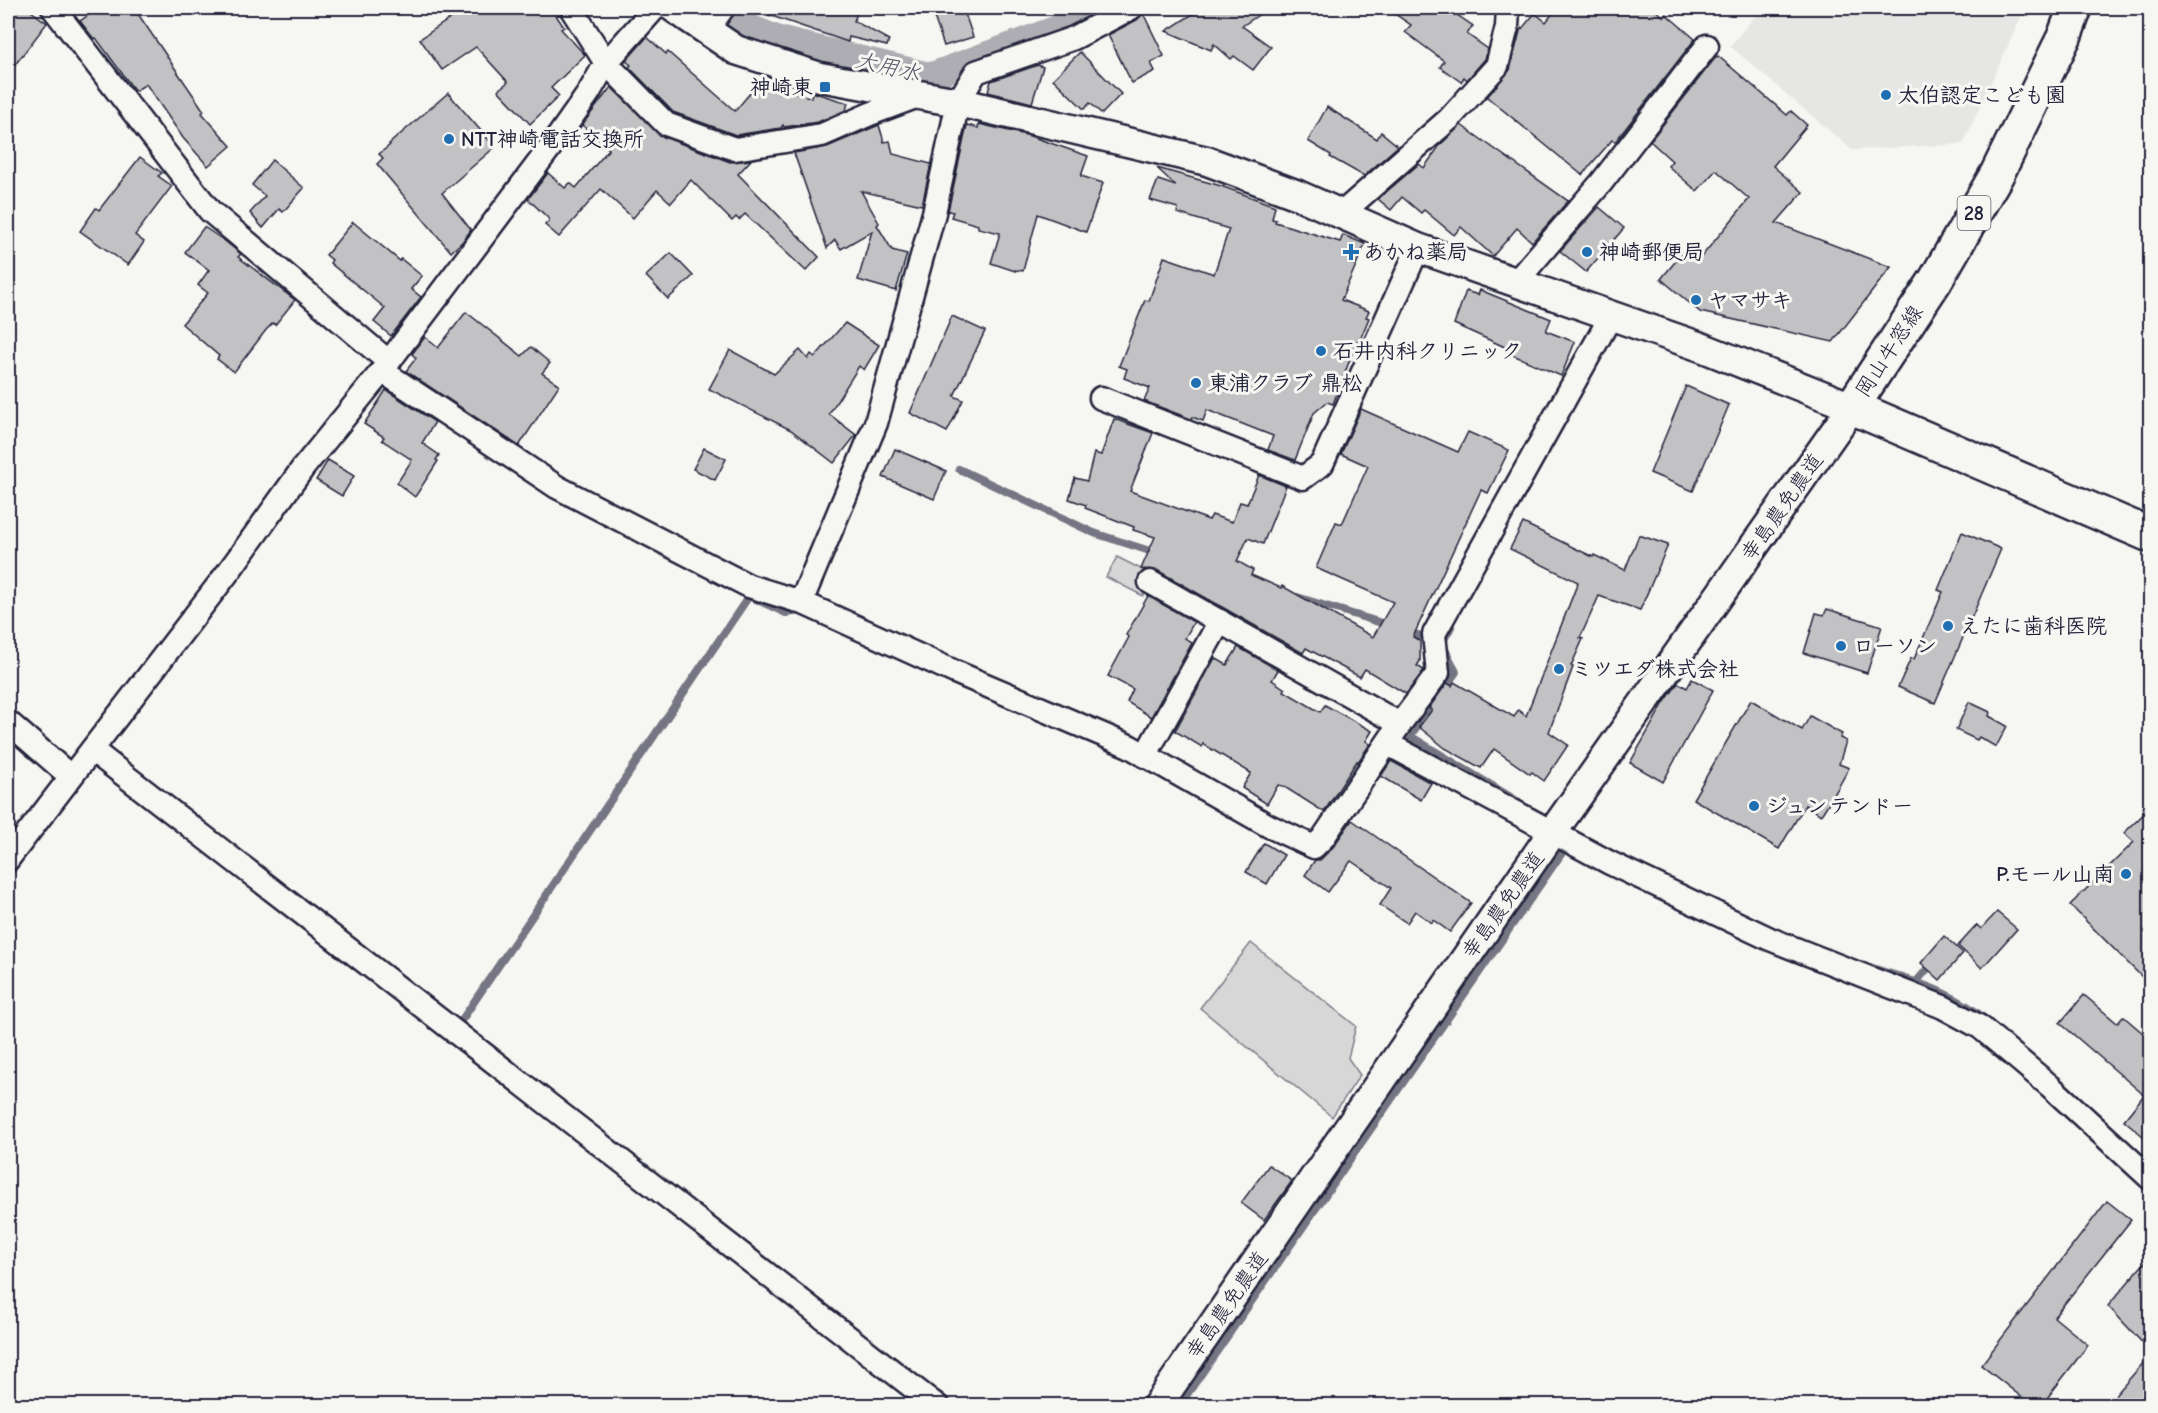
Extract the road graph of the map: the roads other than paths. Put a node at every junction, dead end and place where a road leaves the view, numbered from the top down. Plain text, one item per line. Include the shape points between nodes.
1 (52, 8) edge
2 (570, 8) edge
3 (655, 8) edge
4 (674, 8) edge
5 (1131, 8) edge
6 (1508, 8) edge
7 (2075, 8) edge
8 (715, 19) edge
9 (1707, 46) dead end
10 (606, 63) junction
11 (918, 96) junction
12 (958, 102) junction
13 (1341, 214) junction
14 (1418, 248) junction
15 (1515, 283) junction
16 (1611, 316) junction
17 (387, 371) junction
18 (1101, 398) dead end
19 (1852, 407) junction
20 (2151, 535) edge
21 (1150, 582) dead end
22 (801, 602) junction
23 (1220, 621) junction
24 (8, 722) edge
25 (1400, 724) junction
26 (1388, 744) junction
27 (97, 754) junction
28 (1145, 756) junction
29 (70, 776) junction
30 (1552, 833) junction
31 (8, 859) edge
32 (2151, 1178) edge
33 (937, 1406) edge
34 (1157, 1406) edge

1 - 17 street via 210,211
2 - 10 street
3 - 10 street
4 - 8 street
5 - 12 street via 1074,38 976,72
6 - 13 street via 1497,66 1449,119
7 - 19 main road, 岡山牛窓線 / 28 via 1996,174 1935,281
8 - 11 street via 736,50 810,74
9 - 15 street via 1601,183
10 - 11 street via 666,124 735,149 822,135
10 - 17 street via 555,141
11 - 12 street
12 - 13 street via 1207,161
12 - 22 street via 934,213 876,423
13 - 14 street
14 - 15 street
14 - 18 street via 1322,464 1302,478
15 - 16 street
16 - 19 street
16 - 25 street via 1434,634 1438,672
17 - 22 street via 558,487 749,586
17 - 27 street via 303,468
19 - 20 main road, 岡山牛窓線
19 - 30 street, 幸島農免農道
21 - 23 street
22 - 28 street
23 - 25 street
23 - 28 street
24 - 29 street
25 - 26 street
26 - 28 street via 1314,847
26 - 30 street
27 - 29 street
27 - 33 street
29 - 31 street
30 - 32 street via 1770,939 1943,1007 1980,1027
30 - 34 street, 幸島農免農道

